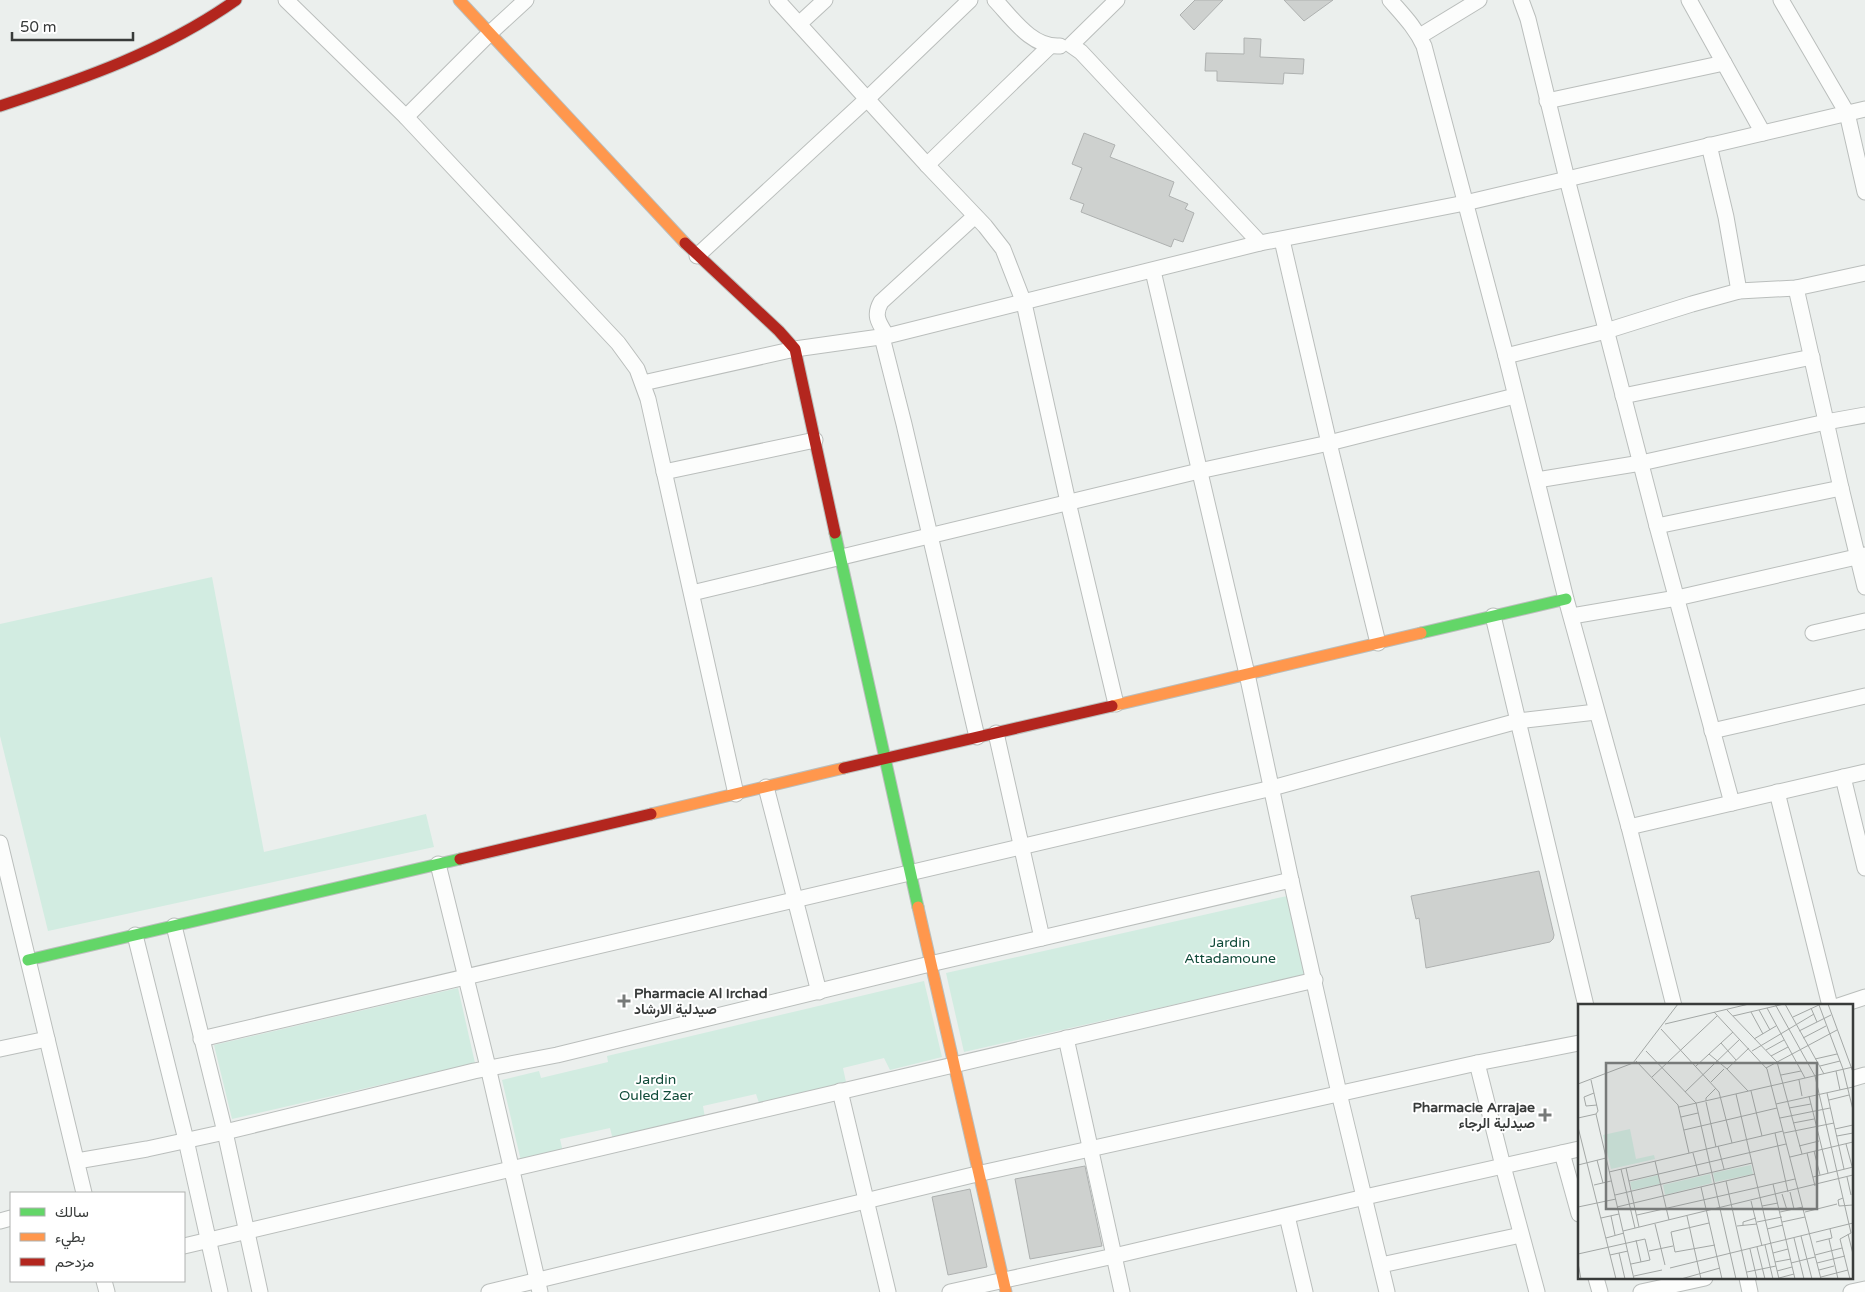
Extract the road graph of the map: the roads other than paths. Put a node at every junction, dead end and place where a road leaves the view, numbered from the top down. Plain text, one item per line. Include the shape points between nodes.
1 (236, 0) edge
2 (286, 0) edge
3 (459, 0) edge
4 (526, 0) edge
5 (777, 0) edge
6 (825, 0) edge
7 (970, 0) edge
8 (995, 0) edge
9 (1117, 0) edge
10 (1390, 0) edge
11 (1478, 0) edge
12 (1521, 0) edge
13 (1690, 0) edge
14 (1781, 0) edge
15 (799, 24) junction
16 (490, 33) junction
17 (1420, 36) junction
18 (1071, 45) junction
19 (1050, 46) junction
20 (1724, 63) junction
21 (867, 99) junction
22 (1547, 101) junction
23 (0, 106) edge
24 (1865, 108) edge
25 (1847, 113) junction
26 (406, 117) junction
27 (1763, 133) junction
28 (1709, 145) junction
29 (927, 165) junction
30 (1567, 179) junction
31 (1865, 192) edge
32 (1465, 203) junction
33 (974, 216) junction
34 (1282, 240) junction
35 (1260, 244) junction
36 (697, 256) junction
37 (1153, 271) junction
38 (1865, 273) edge
39 (1796, 288) junction
40 (1739, 291) junction
41 (1024, 303) junction
42 (1606, 331) junction
43 (884, 336) junction
44 (795, 349) junction
45 (1506, 356) junction
46 (1812, 357) junction
47 (643, 383) junction
48 (1515, 396) junction
49 (1623, 396) junction
50 (1865, 415) edge
51 (1826, 422) junction
52 (815, 440) junction
53 (1329, 443) junction
54 (1641, 463) junction
55 (1199, 471) junction
56 (664, 472) junction
57 (1537, 480) junction
58 (1841, 488) junction
59 (1068, 502) junction
60 (1657, 526) junction
61 (929, 536) junction
62 (1862, 556) edge
63 (839, 558) junction
64 (1865, 587) edge
65 (692, 593) junction
66 (1677, 598) junction
67 (1566, 599) junction
68 (1493, 616) junction
69 (1572, 616) junction
70 (1865, 621) edge
71 (1813, 634) dead end
72 (1378, 643) junction
73 (1247, 674) junction
74 (1865, 696) edge
75 (1116, 704) junction
76 (1596, 712) junction
77 (1518, 722) junction
78 (996, 732) junction
79 (1712, 732) junction
80 (978, 737) junction
81 (884, 759) junction
82 (1865, 772) edge
83 (1843, 777) junction
84 (766, 786) junction
85 (1272, 788) junction
86 (1777, 792) junction
87 (736, 794) junction
88 (1732, 803) junction
89 (1629, 827) junction
90 (0, 843) edge
91 (1022, 846) junction
92 (438, 864) junction
93 (1865, 868) edge
94 (910, 873) junction
95 (1291, 880) junction
96 (796, 900) junction
97 (174, 926) junction
98 (135, 935) junction
99 (1042, 938) junction
100 (28, 960) junction
101 (930, 964) junction
102 (466, 977) junction
103 (1315, 980) junction
104 (820, 992) junction
105 (1865, 997) edge
106 (1586, 1004) edge
107 (1673, 1004) edge
108 (1830, 1004) edge
109 (1844, 1004) edge
110 (1066, 1038) junction
111 (47, 1039) junction
112 (200, 1039) junction
113 (1578, 1043) edge
114 (0, 1049) edge
115 (1477, 1063) junction
116 (954, 1064) junction
117 (488, 1067) junction
118 (1865, 1076) edge
119 (1852, 1079) edge
120 (840, 1091) junction
121 (1339, 1094) junction
122 (225, 1132) junction
123 (186, 1140) junction
124 (1090, 1149) junction
125 (1578, 1149) edge
126 (1562, 1153) junction
127 (77, 1161) junction
128 (1503, 1166) junction
129 (511, 1170) junction
130 (978, 1174) junction
131 (84, 1192) edge
132 (1365, 1197) junction
133 (866, 1201) junction
134 (1578, 1210) edge
135 (1287, 1216) junction
136 (246, 1231) junction
137 (1521, 1235) junction
138 (208, 1240) junction
139 (185, 1246) edge
140 (1114, 1256) junction
141 (1381, 1265) junction
142 (1686, 1280) edge
143 (1667, 1282) edge
144 (539, 1286) edge
145 (1004, 1286) edge
146 (1865, 1289) edge
147 (220, 1292) edge
148 (260, 1292) edge
149 (489, 1292) edge
150 (888, 1292) edge
151 (950, 1292) edge
152 (1122, 1292) edge
153 (1305, 1292) edge
154 (1387, 1292) edge
155 (1538, 1292) edge
156 (1642, 1292) edge
157 (1851, 1292) edge

1 - 23 street via 196,28 148,52
2 - 26 street
3 - 16 street
4 - 16 street
5 - 15 street
6 - 15 street
7 - 21 street
8 - 19 street via 1028,34
9 - 18 street
10 - 17 street
11 - 17 street
12 - 22 street
13 - 20 street
14 - 25 street
15 - 21 street
16 - 26 street
16 - 36 street
17 - 32 street
18 - 19 street
18 - 35 street
19 - 29 street
20 - 22 street
20 - 27 street
21 - 29 street
21 - 36 street
22 - 30 street
24 - 25 street
25 - 27 street
25 - 31 street
26 - 47 street via 618,343
27 - 28 street
28 - 30 street
28 - 40 street
29 - 33 street
30 - 32 street
30 - 42 street
32 - 34 street
32 - 45 street
33 - 41 street via 1003,249
33 - 43 street via 881,302 877,317
34 - 35 street
34 - 53 street
35 - 37 street
36 - 44 street
37 - 41 street
37 - 55 street
38 - 39 street
39 - 40 street
39 - 46 street
40 - 42 street
41 - 43 street
41 - 59 street
42 - 45 street
42 - 49 street
43 - 44 street
43 - 61 street
44 - 47 street
44 - 52 street
45 - 48 street
46 - 49 street
46 - 51 street
47 - 56 street
48 - 53 street
48 - 57 street
49 - 54 street
50 - 51 street
51 - 54 street
51 - 58 street
52 - 56 street
52 - 63 street
53 - 55 street
53 - 72 street
54 - 57 street
54 - 60 street
55 - 59 street
55 - 73 street
56 - 65 street
57 - 67 street
58 - 60 street
58 - 62 street
59 - 61 street
59 - 75 street
60 - 66 street
61 - 63 street
61 - 80 street
62 - 64 street
62 - 66 street
63 - 65 street
63 - 81 street
65 - 87 street
66 - 69 street
66 - 79 street
67 - 68 street
67 - 69 street
68 - 72 street
68 - 77 street
69 - 76 street
70 - 71 street
72 - 73 street
73 - 75 street
73 - 85 street
74 - 79 street
75 - 78 street
76 - 77 street
76 - 89 street
77 - 85 street
77 - 106 street
78 - 80 street
78 - 91 street
79 - 88 street
80 - 81 street
81 - 84 street
81 - 94 street
82 - 83 street
83 - 86 street
83 - 93 street
84 - 87 street
84 - 96 street
85 - 91 street
85 - 95 street
86 - 88 street
86 - 108 street
87 - 92 street
88 - 89 street
89 - 107 street
90 - 100 street
91 - 94 street
91 - 99 street
92 - 97 street
92 - 102 street
94 - 96 street
94 - 101 street
95 - 99 street
95 - 103 street
96 - 102 street
96 - 104 street
97 - 98 street
97 - 112 street
98 - 100 street
98 - 123 street
99 - 101 street
100 - 111 street
101 - 104 street
101 - 116 street
102 - 112 street
102 - 117 street
103 - 110 street
103 - 121 street
104 - 117 street via 557,1055
105 - 109 street
110 - 116 street
110 - 124 street
111 - 114 street
111 - 127 street
112 - 122 street
113 - 115 street
115 - 121 street
115 - 128 street
116 - 120 street
116 - 130 street
117 - 122 street
117 - 129 street
118 - 119 street
120 - 129 street
120 - 133 street
121 - 124 street
121 - 132 street
122 - 123 street
122 - 136 street
123 - 127 street
123 - 138 street
124 - 130 street
124 - 140 street
125 - 126 street
126 - 128 street
126 - 134 street
127 - 131 street
128 - 132 street
128 - 137 street
129 - 136 street
129 - 144 street
130 - 133 street
130 - 145 street
132 - 135 street
132 - 141 street
133 - 144 street
133 - 150 street
135 - 140 street
135 - 153 street
136 - 138 street
136 - 148 street
137 - 141 street
137 - 155 street
138 - 139 street
138 - 147 street
140 - 145 street
140 - 152 street
141 - 154 street
142 - 143 street
143 - 156 street
144 - 149 street
145 - 151 street
146 - 157 street

